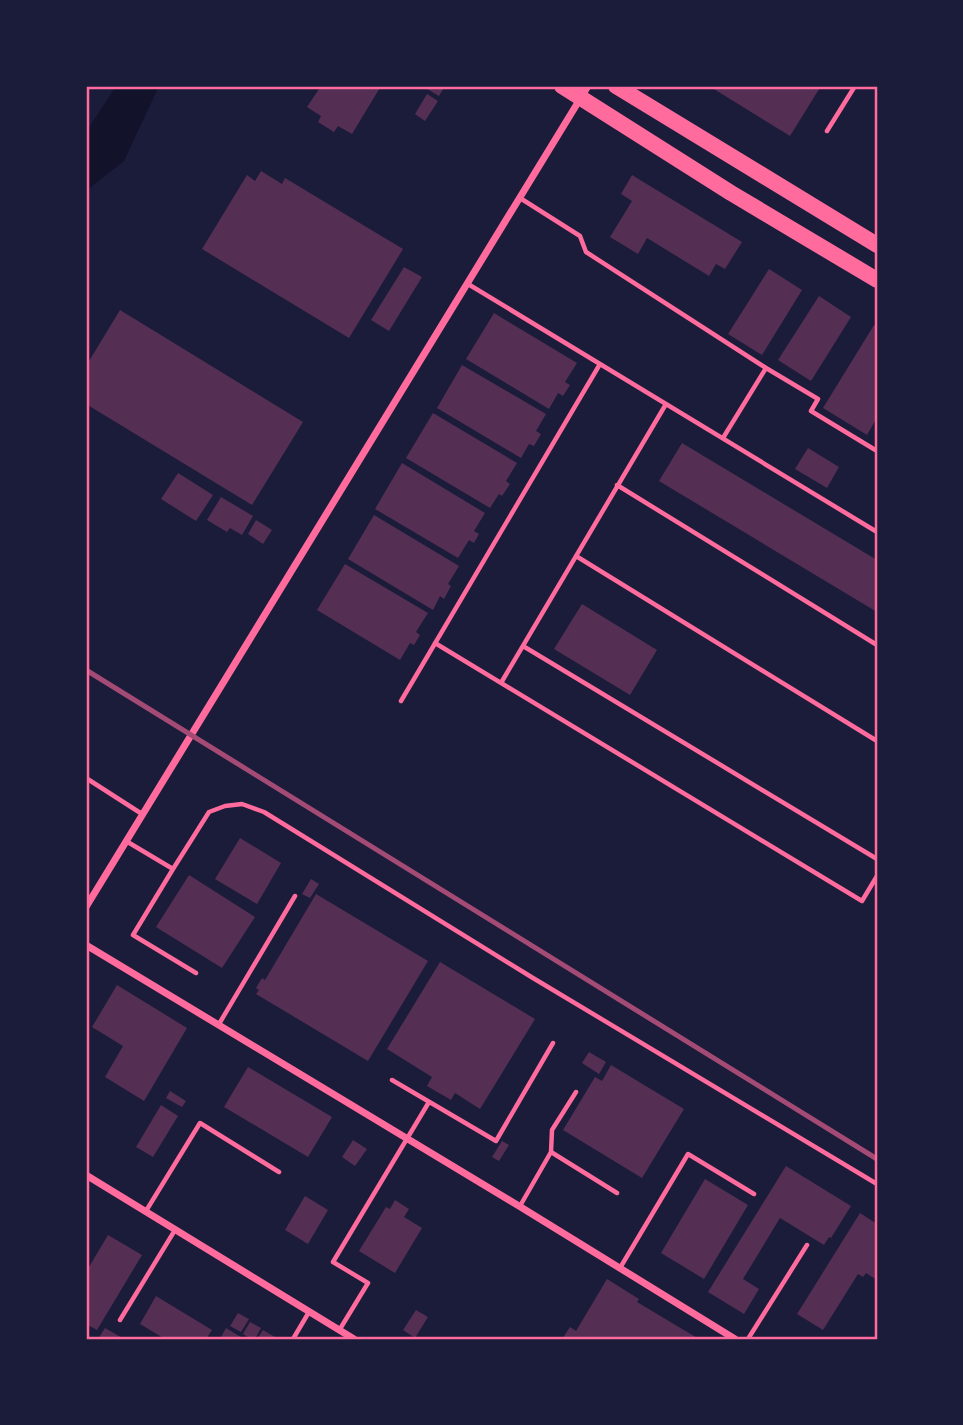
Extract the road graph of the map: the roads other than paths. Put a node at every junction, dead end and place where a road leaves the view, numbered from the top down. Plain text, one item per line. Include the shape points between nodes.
1 (562, 86) edge
2 (616, 86) edge
3 (855, 86) edge
4 (584, 91) edge
5 (827, 131) dead end
6 (519, 198) junction
7 (877, 245) edge
8 (877, 280) edge
9 (467, 283) junction
10 (600, 364) junction
11 (766, 368) junction
12 (666, 404) junction
13 (723, 438) junction
14 (877, 451) edge
15 (617, 485) junction
16 (877, 531) edge
17 (576, 556) junction
18 (435, 643) junction
19 (877, 645) edge
20 (523, 646) junction
21 (500, 683) junction
22 (401, 701) dead end
23 (877, 741) edge
24 (86, 778) edge
25 (143, 814) junction
26 (126, 841) junction
27 (877, 859) edge
28 (173, 869) junction
29 (877, 876) edge
30 (295, 896) dead end
31 (86, 907) edge
32 (86, 945) edge
33 (196, 973) dead end
34 (218, 1025) junction
35 (553, 1043) dead end
36 (392, 1080) dead end
37 (576, 1092) dead end
38 (429, 1102) junction
39 (407, 1139) junction
40 (551, 1152) junction
41 (279, 1172) dead end
42 (86, 1175) edge
43 (877, 1184) edge
44 (617, 1193) dead end
45 (754, 1194) dead end
46 (519, 1206) junction
47 (146, 1212) junction
48 (174, 1230) junction
49 (807, 1245) dead end
50 (620, 1268) junction
51 (309, 1312) junction
52 (120, 1321) dead end
53 (340, 1330) junction
54 (293, 1339) edge
55 (354, 1339) edge
56 (735, 1339) edge
57 (748, 1339) edge

1 - 4 highway
2 - 7 highway
3 - 5 lane
4 - 6 street
4 - 8 highway via 731,193
6 - 9 street
6 - 11 lane via 580,236 586,252
9 - 10 lane
9 - 25 street
10 - 12 lane
10 - 18 lane
11 - 13 lane
11 - 14 lane via 818,399 811,411
12 - 13 lane
12 - 15 lane
13 - 16 lane
15 - 17 lane
15 - 19 lane
17 - 20 lane
17 - 23 lane
18 - 21 lane
18 - 22 lane
20 - 21 lane
20 - 27 lane
21 - 29 lane via 862,901
24 - 25 lane
25 - 26 street
26 - 28 lane
26 - 31 street
28 - 33 lane via 132,934
28 - 43 lane via 209,812 242,804 264,812
30 - 34 lane
32 - 34 street
34 - 39 street
35 - 38 lane via 496,1141
36 - 38 lane
37 - 40 lane via 552,1130
38 - 39 lane
39 - 46 street
39 - 53 lane via 333,1262 368,1283
40 - 44 lane
40 - 46 lane
41 - 47 lane via 200,1123
42 - 47 street
45 - 50 lane via 688,1154
46 - 50 street
47 - 48 street
48 - 51 street
48 - 52 lane
49 - 57 lane
50 - 56 street
51 - 53 street
51 - 54 lane
53 - 55 street

